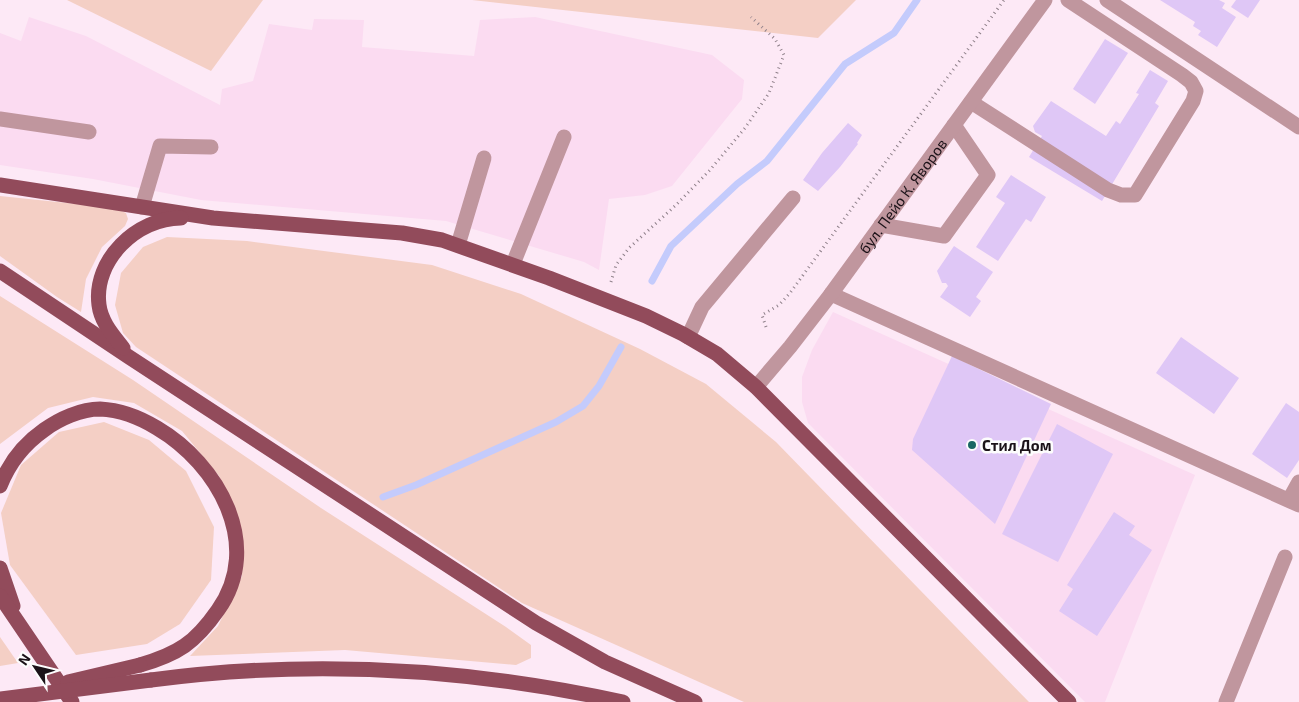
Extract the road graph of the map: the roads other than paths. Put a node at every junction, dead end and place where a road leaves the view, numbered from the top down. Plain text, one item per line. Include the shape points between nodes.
1 (1045, 0) edge
2 (1068, 0) edge
3 (1107, 0) edge
4 (971, 102) junction
5 (0, 119) edge
6 (1296, 120) edge
7 (954, 125) junction
8 (89, 132) dead end
9 (564, 138) dead end
10 (211, 147) dead end
11 (484, 158) dead end
12 (0, 185) edge
13 (793, 198) dead end
14 (142, 207) junction
15 (213, 218) junction
16 (881, 225) junction
17 (458, 245) junction
18 (513, 264) junction
19 (0, 271) edge
20 (831, 294) junction
21 (688, 337) junction
22 (129, 357) junction
23 (756, 387) junction
24 (1299, 482) edge
25 (0, 486) edge
26 (1294, 503) edge
27 (1285, 557) dead end
28 (0, 568) edge
29 (0, 596) edge
30 (19, 624) junction
31 (0, 698) edge
32 (72, 702) edge
33 (623, 702) edge
34 (695, 702) edge
35 (1069, 702) edge
36 (1226, 702) edge

1 - 4 street, бул. Пейо К. Яворов
2 - 4 street via 1182,74 1196,91 1135,195 1121,195 1108,190
3 - 6 street
4 - 7 street, бул. Пейо К. Яворов
5 - 8 street
7 - 16 street, бул. Пейо К. Яворов
7 - 16 street via 988,175 944,236
9 - 18 street
10 - 14 street via 160,146
11 - 17 street
12 - 14 main road
13 - 21 street via 702,307
14 - 15 main road
15 - 17 main road via 402,233
15 - 22 main road via 176,218 152,224 135,232 118,247 98,285 99,307 106,325
16 - 20 street, бул. Пейо К. Яворов
17 - 18 main road
18 - 21 main road via 606,299
19 - 22 main road
20 - 23 street, бул. Пейо К. Яворов
20 - 26 street
21 - 23 main road via 717,354
22 - 34 main road via 536,623 605,662
23 - 35 main road
24 - 26 street
25 - 31 main road, bridge via 18,454 54,423 98,409 121,411 170,436 206,469 227,506 237,550 231,588 223,604 198,636 173,654 140,665
27 - 36 street
28 - 30 main road
29 - 30 main road
30 - 32 main road
31 - 33 main road, bridge via 184,676 332,668 438,673 498,680

